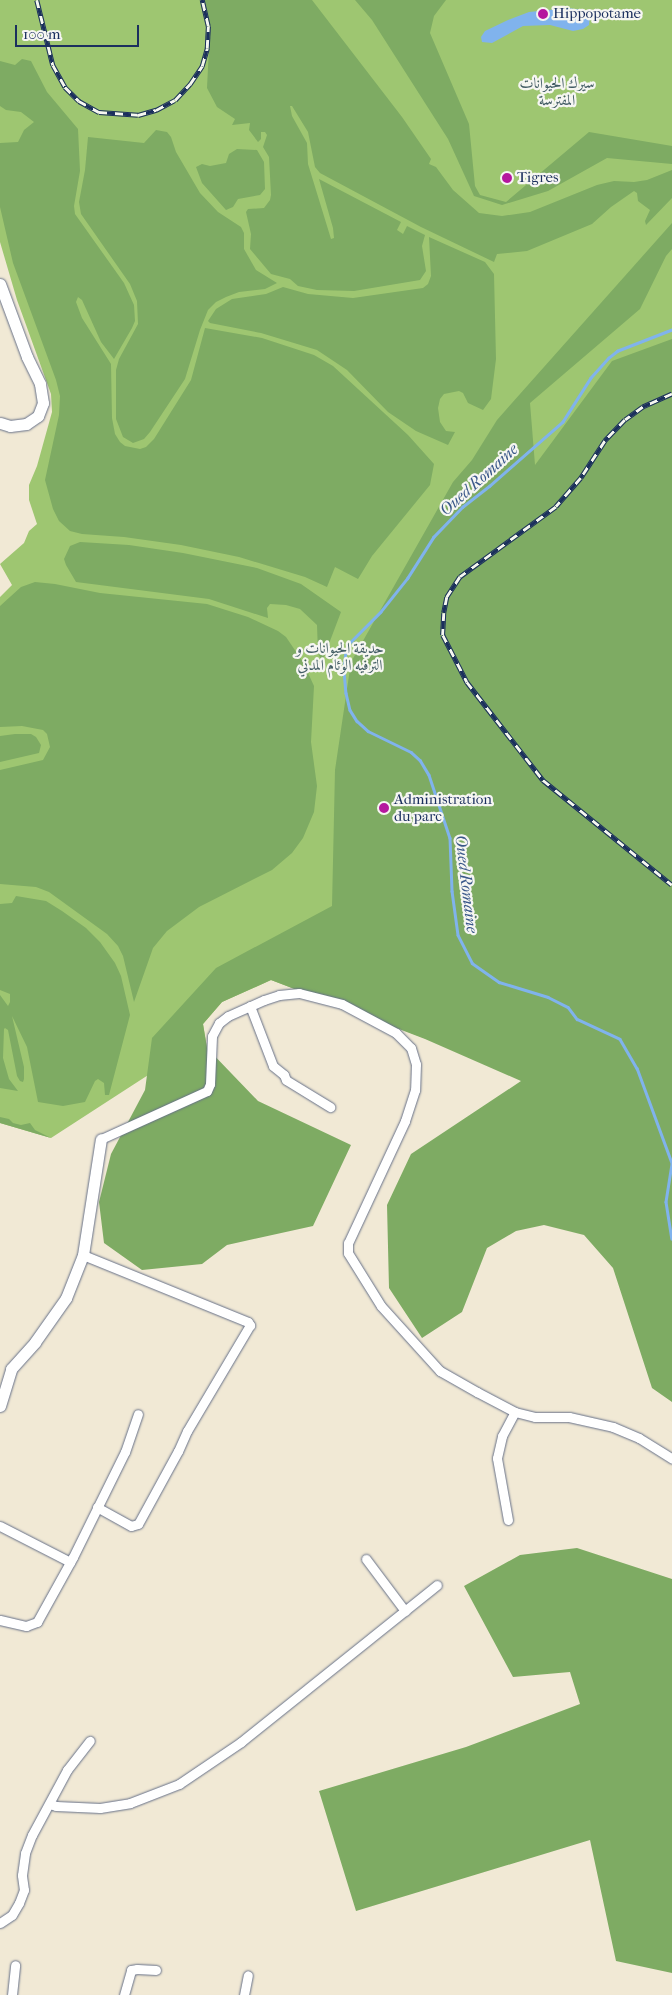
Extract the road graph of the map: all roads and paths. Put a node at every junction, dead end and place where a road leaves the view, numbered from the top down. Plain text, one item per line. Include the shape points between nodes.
1 (0, 284) edge
2 (0, 423) edge
3 (250, 1006) junction
4 (330, 1107) dead end
5 (101, 1140) joint
6 (83, 1255) junction
7 (0, 1406) edge
8 (515, 1412) junction
9 (138, 1414) dead end
10 (672, 1459) edge
11 (97, 1507) junction
12 (508, 1520) dead end
13 (0, 1526) edge
14 (366, 1558) dead end
15 (70, 1562) junction
16 (437, 1585) dead end
17 (405, 1611) junction
18 (0, 1620) edge
19 (90, 1741) dead end
20 (50, 1804) junction
21 (0, 1922) edge
22 (15, 1965) dead end
23 (156, 1970) dead end
24 (248, 1975) dead end
25 (12, 1995) edge
26 (124, 1995) edge
27 (244, 1995) edge

1 - 2 street via 40,384 43,404 38,416 26,424 10,426
3 - 4 street via 273,1066 286,1080
3 - 5 street via 228,1016 212,1036 207,1091
3 - 8 street via 279,995 299,993 342,1004 396,1034 411,1048 416,1064 415,1090 405,1121 348,1243 348,1253 381,1306 440,1371
5 - 6 street
6 - 7 street via 66,1298 35,1342 10,1369
6 - 11 street via 250,1325 186,1431 138,1524 131,1526
8 - 10 street via 536,1417 569,1417 613,1428 639,1438
8 - 12 street via 502,1436 497,1458
9 - 11 street via 125,1452
11 - 15 street
13 - 15 street
14 - 17 street
15 - 18 street via 37,1622 26,1626
16 - 17 street
17 - 20 street via 241,1742 179,1784 130,1803 100,1808
19 - 20 street via 67,1770
20 - 21 street via 25,1853 24,1890 19,1904 12,1915
22 - 25 street
23 - 26 street via 131,1970
24 - 27 street

